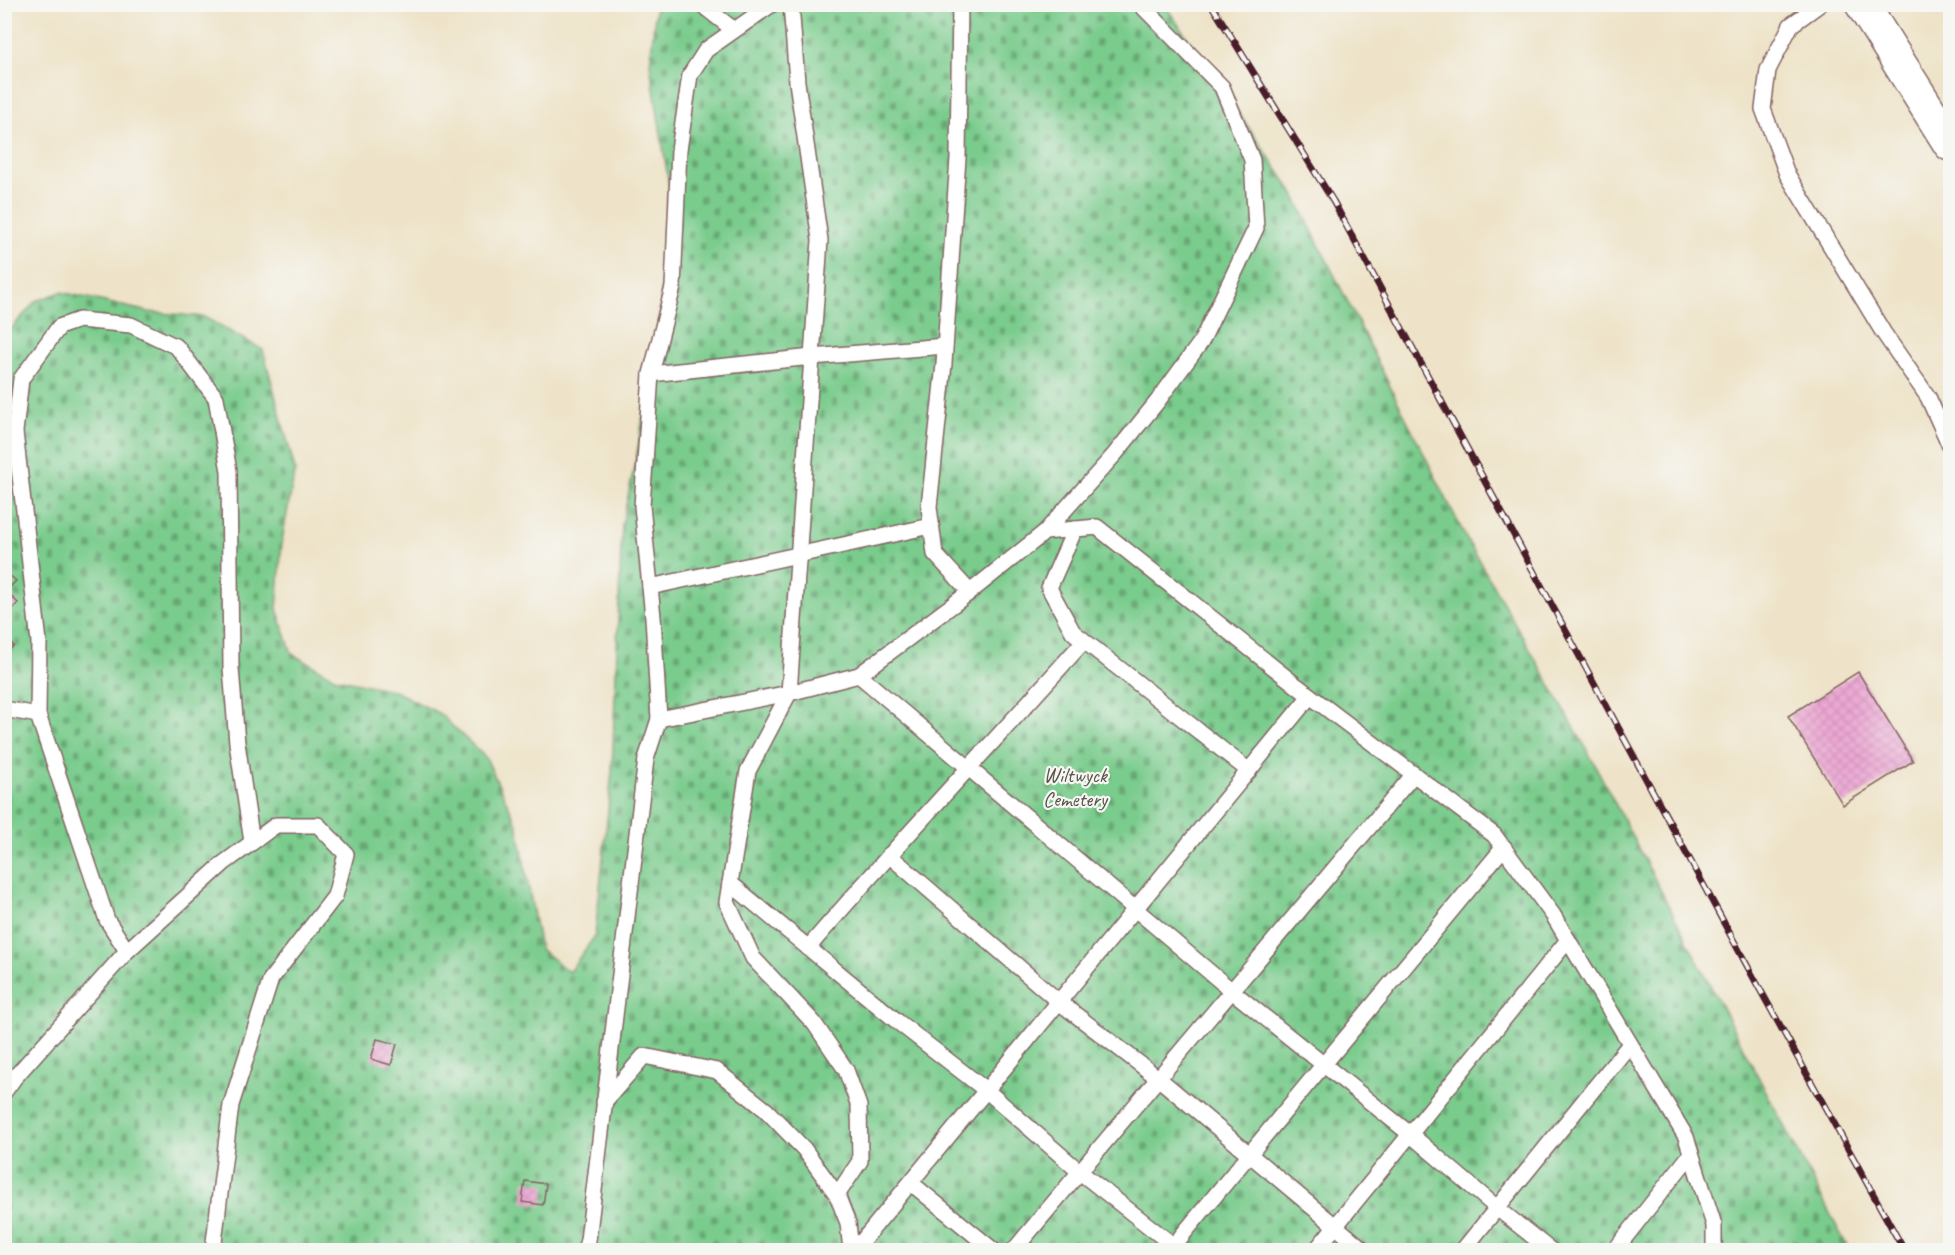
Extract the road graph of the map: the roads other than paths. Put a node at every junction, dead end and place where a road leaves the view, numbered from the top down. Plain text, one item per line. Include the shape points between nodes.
1 (705, 4) edge
2 (772, 4) edge
3 (791, 4) edge
4 (960, 4) edge
5 (1140, 4) edge
6 (1820, 4) edge
7 (1862, 4) edge
8 (734, 30) junction
9 (1950, 144) edge
10 (945, 346) junction
11 (812, 357) junction
12 (651, 374) junction
13 (1950, 446) edge
14 (931, 526) junction
15 (1075, 529) junction
16 (1046, 532) junction
17 (798, 555) junction
18 (650, 587) junction
19 (970, 592) junction
20 (1084, 641) junction
21 (859, 675) junction
22 (789, 693) junction
23 (1310, 696) junction
24 (4, 709) edge
25 (38, 715) junction
26 (659, 719) junction
27 (970, 768) junction
28 (1249, 771) junction
29 (1414, 774) junction
30 (252, 842) junction
31 (1504, 847) junction
32 (889, 855) junction
33 (729, 883) junction
34 (1135, 909) junction
35 (1568, 940) junction
36 (808, 948) junction
37 (127, 951) junction
38 (1232, 991) junction
39 (1059, 1002) junction
40 (1630, 1044) junction
41 (1323, 1065) junction
42 (1158, 1078) junction
43 (987, 1091) junction
44 (4, 1092) edge
45 (604, 1102) junction
46 (1410, 1134) junction
47 (1691, 1154) junction
48 (1249, 1155) junction
49 (1080, 1172) junction
50 (911, 1183) junction
51 (837, 1195) junction
52 (1497, 1208) junction
53 (1336, 1227) junction
54 (1174, 1249) edge
55 (213, 1251) edge
56 (585, 1251) edge
57 (853, 1251) edge
58 (993, 1251) edge
59 (1014, 1251) edge
60 (1316, 1251) edge
61 (1364, 1251) edge
62 (1463, 1251) edge
63 (1550, 1251) edge
64 (1615, 1251) edge
65 (1714, 1251) edge

1 - 8 lane
2 - 8 lane
3 - 11 lane via 797,82 820,240
4 - 10 lane via 957,158
5 - 16 lane via 1222,87 1252,160 1256,228 1201,342 1122,445
6 - 13 lane via 1791,25 1768,70 1763,110 1787,174 1928,398
7 - 9 main road
8 - 12 lane via 706,50 690,75 680,150 673,286
10 - 11 lane
10 - 14 lane via 929,507
11 - 12 lane
11 - 17 lane
12 - 18 lane via 642,506
14 - 17 lane
14 - 19 lane via 935,554
15 - 16 lane
15 - 20 lane via 1049,588 1073,632
15 - 23 lane via 1097,527
16 - 19 lane
17 - 18 lane
17 - 22 lane
18 - 26 lane
19 - 21 lane
20 - 27 lane
20 - 28 lane
21 - 22 lane
21 - 27 lane
22 - 26 lane
22 - 33 lane via 748,771
23 - 28 lane
23 - 29 lane
24 - 25 lane
25 - 30 lane via 39,642 15,432 21,379 59,327 79,320 131,325 177,347 216,398 229,471 231,669
25 - 37 lane via 107,920
26 - 45 lane via 646,759
27 - 32 lane
27 - 34 lane
28 - 34 lane
29 - 31 lane via 1494,835
29 - 38 lane
30 - 37 lane
30 - 55 lane via 276,825 318,825 346,854 335,896 271,979 231,1105
31 - 35 lane
31 - 41 lane
32 - 36 lane
32 - 39 lane
33 - 36 lane
33 - 51 lane via 726,902 753,958 814,1023 846,1070 859,1106 860,1161
34 - 38 lane
34 - 39 lane
35 - 40 lane
35 - 46 lane
36 - 43 lane
37 - 44 lane
38 - 41 lane
38 - 42 lane
39 - 42 lane
39 - 43 lane
40 - 47 lane via 1686,1137
40 - 52 lane
41 - 46 lane
41 - 48 lane
42 - 48 lane
42 - 49 lane
43 - 49 lane
43 - 50 lane
45 - 51 lane via 644,1056 717,1071 766,1110 804,1149
45 - 56 lane
46 - 52 lane
46 - 53 lane
47 - 64 lane
47 - 65 lane via 1714,1225
48 - 53 lane
48 - 54 lane
49 - 54 lane
49 - 59 lane
50 - 57 lane
50 - 58 lane
51 - 57 lane
52 - 62 lane
52 - 63 lane
53 - 60 lane
53 - 61 lane

